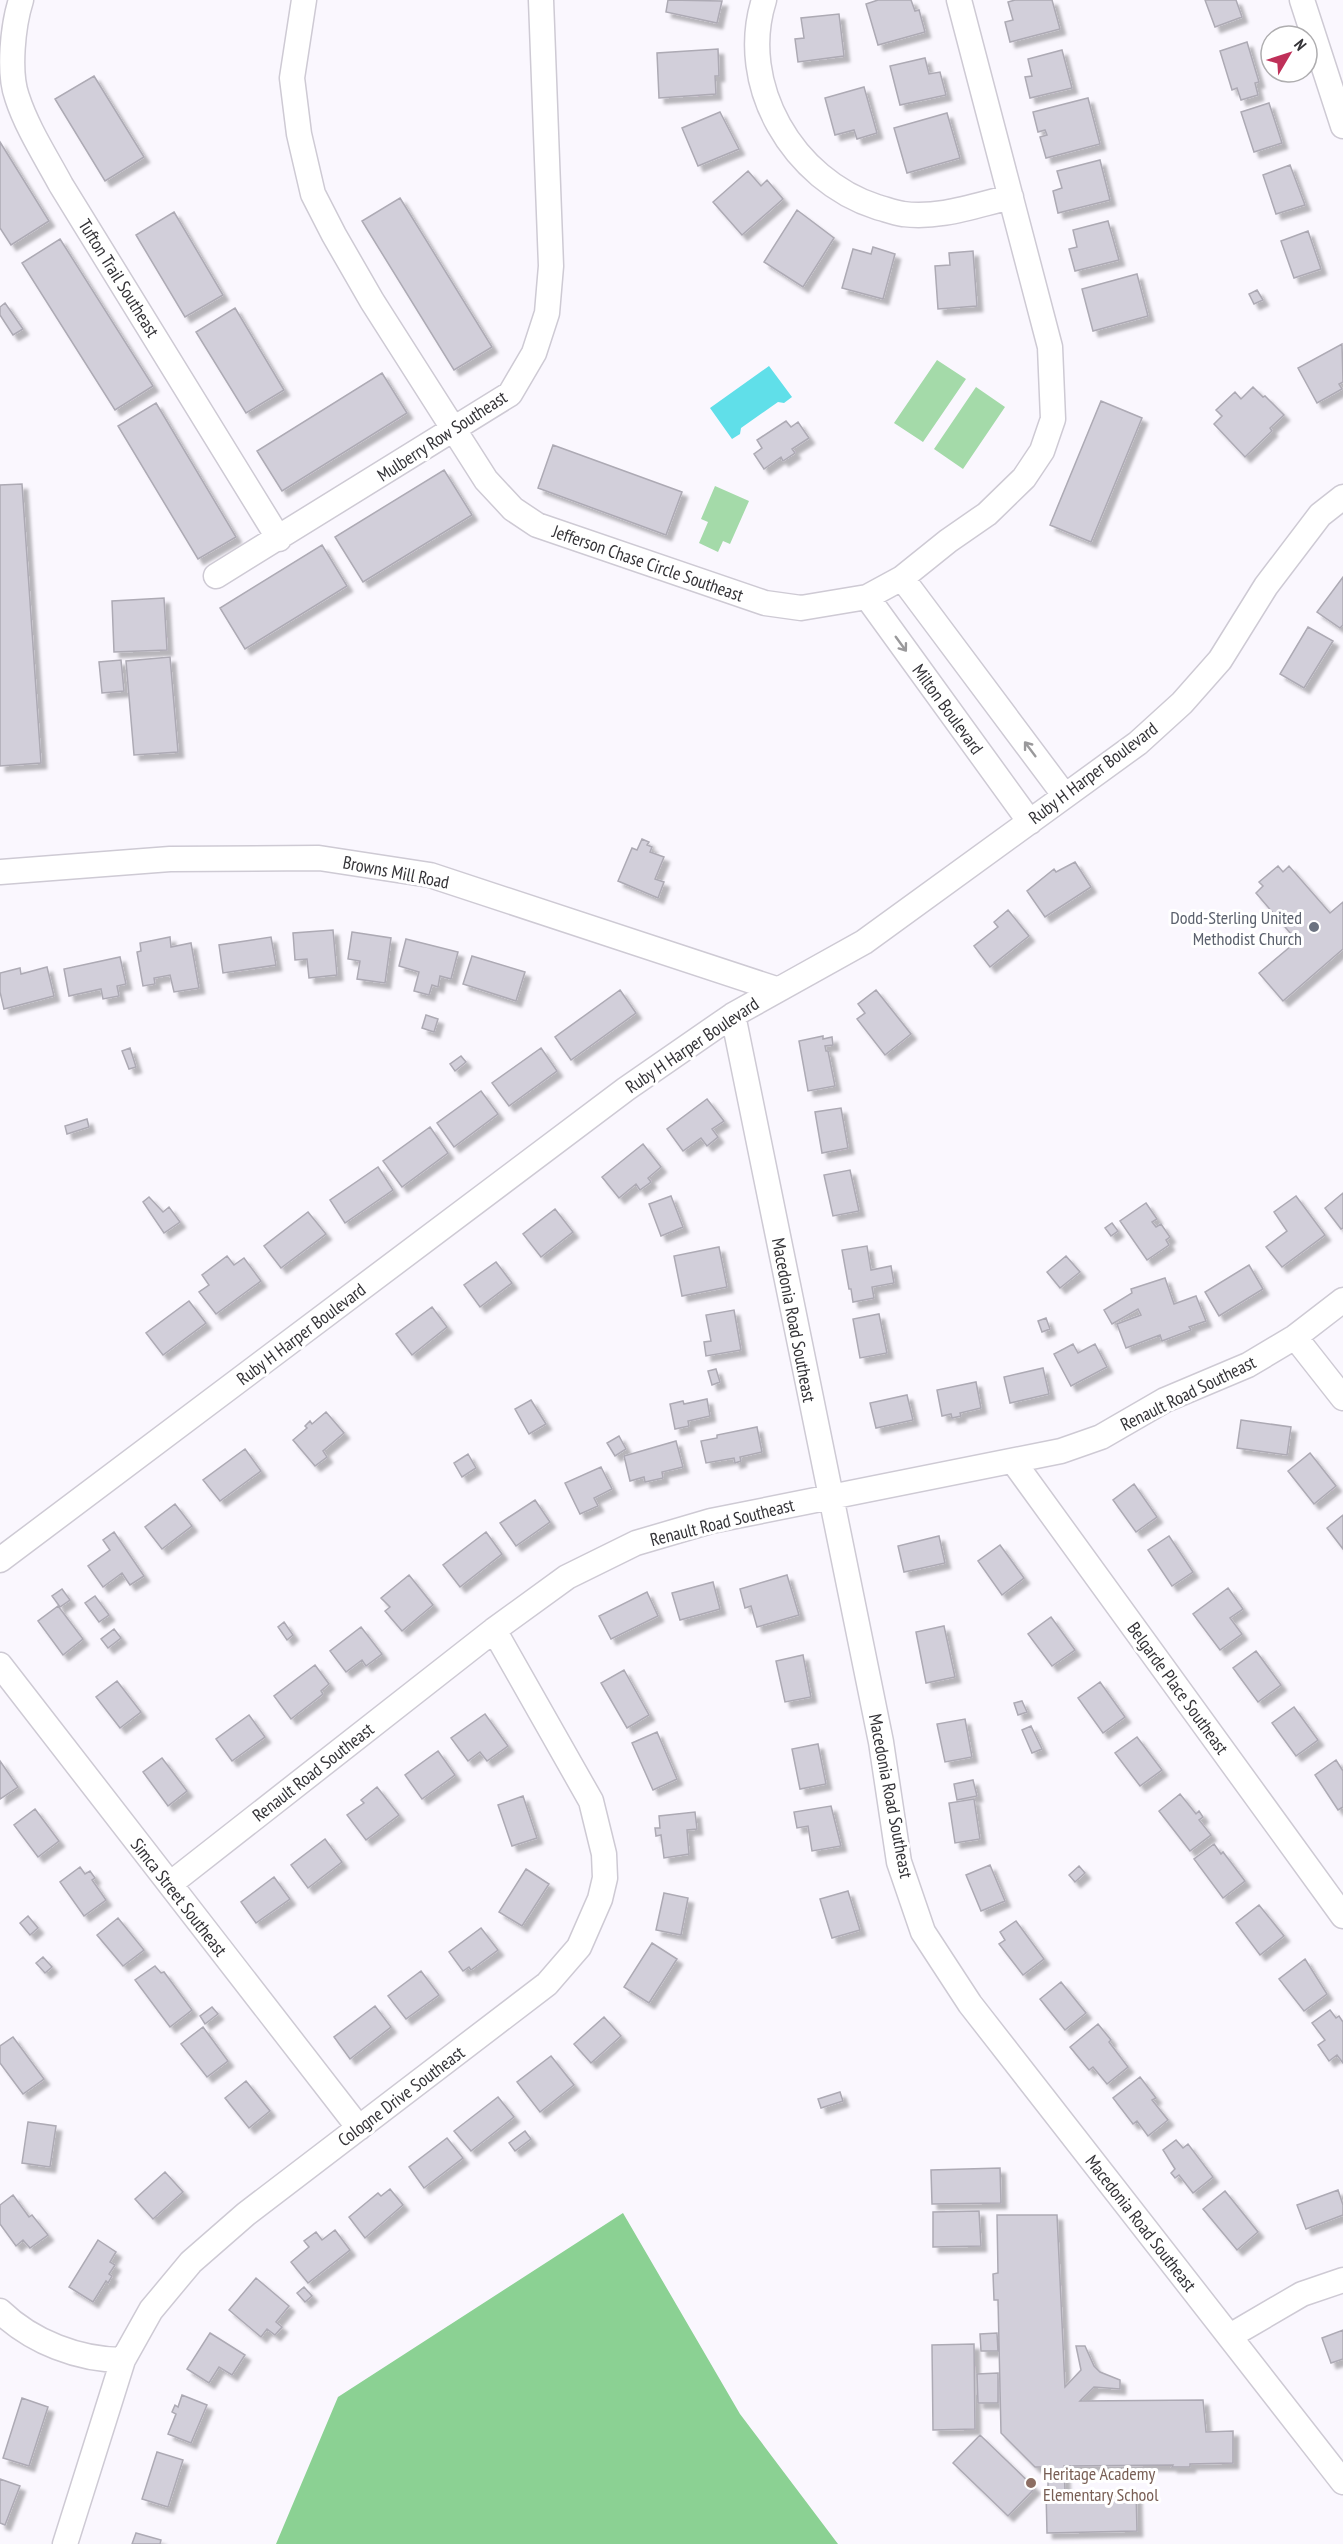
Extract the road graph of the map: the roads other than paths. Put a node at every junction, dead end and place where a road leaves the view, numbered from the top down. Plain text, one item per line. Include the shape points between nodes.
1 (21, 0) edge
2 (304, 0) edge
3 (541, 0) edge
4 (764, 0) edge
5 (959, 0) edge
6 (1302, 0) edge
7 (1343, 126) edge
8 (1011, 197) junction
9 (454, 430) junction
10 (1343, 496) edge
11 (279, 539) junction
12 (216, 576) dead end
13 (902, 578) junction
14 (867, 597) junction
15 (1065, 796) junction
16 (1030, 822) junction
17 (0, 872) edge
18 (776, 989) junction
19 (733, 1015) junction
20 (1343, 1300) edge
21 (1295, 1337) junction
22 (1343, 1398) edge
23 (1013, 1461) junction
24 (830, 1497) junction
25 (0, 1560) edge
26 (494, 1630) junction
27 (0, 1665) edge
28 (170, 1884) junction
29 (1343, 1916) edge
30 (359, 2128) junction
31 (1343, 2280) edge
32 (0, 2311) edge
33 (1230, 2336) junction
34 (123, 2361) junction
35 (1343, 2482) edge
36 (65, 2544) edge

1 - 11 street, Tufton Trail Southeast via 12,46 16,96 34,135 61,186
2 - 9 street, Jefferson Chase Circle Southeast via 292,78 299,134 313,194 372,301
3 - 9 street, Mulberry Row Southeast via 551,266 547,313 534,353 510,394
4 - 8 street via 757,33 765,96 792,148 822,179 857,201 902,214 937,215
5 - 8 street, Jefferson Chase Circle Southeast
6 - 7 street
8 - 13 street, Jefferson Chase Circle Southeast via 1050,347 1053,418 1042,451 1024,478 987,514
9 - 11 street, Mulberry Row Southeast
9 - 14 street, Jefferson Chase Circle Southeast via 486,480 513,509 537,525 765,603 801,608
10 - 15 street, Ruby H Harper Boulevard via 1320,515 1266,586 1220,660 1182,703 1138,743
11 - 12 street, Mulberry Row Southeast
13 - 14 street, Jefferson Chase Circle Southeast
15 -> 13 street
14 -> 16 street, Milton Boulevard
15 - 16 street, Ruby H Harper Boulevard
16 - 18 street, Ruby H Harper Boulevard via 864,942
17 - 18 street, Browns Mill Road via 170,859 330,860 430,875
18 - 19 street, Ruby H Harper Boulevard
19 - 24 street, Macedonia Road Southeast
19 - 25 street, Ruby H Harper Boulevard via 626,1089
20 - 21 street, Renault Road Southeast
21 - 22 street
21 - 23 street, Renault Road Southeast via 1248,1365 1165,1400 1101,1437
23 - 24 street, Renault Road Southeast
23 - 29 street, Belgarde Place Southeast
24 - 26 street, Renault Road Southeast via 711,1521 636,1543 567,1577
24 - 33 street, Macedonia Road Southeast via 881,1742 899,1862 923,1932 970,2004
26 - 28 street, Renault Road Southeast
26 - 30 street, Cologne Drive Southeast via 591,1801 604,1854 600,1899 579,1947 547,1984
27 - 28 street, Simca Street Southeast
28 - 30 street, Simca Street Southeast
30 - 34 street, Cologne Drive Southeast via 246,2214 191,2262 151,2310
31 - 33 street via 1302,2294
32 - 34 street via 35,2336 64,2350 101,2360
33 - 35 street, Macedonia Road Southeast
34 - 36 street, Cologne Drive Southeast

